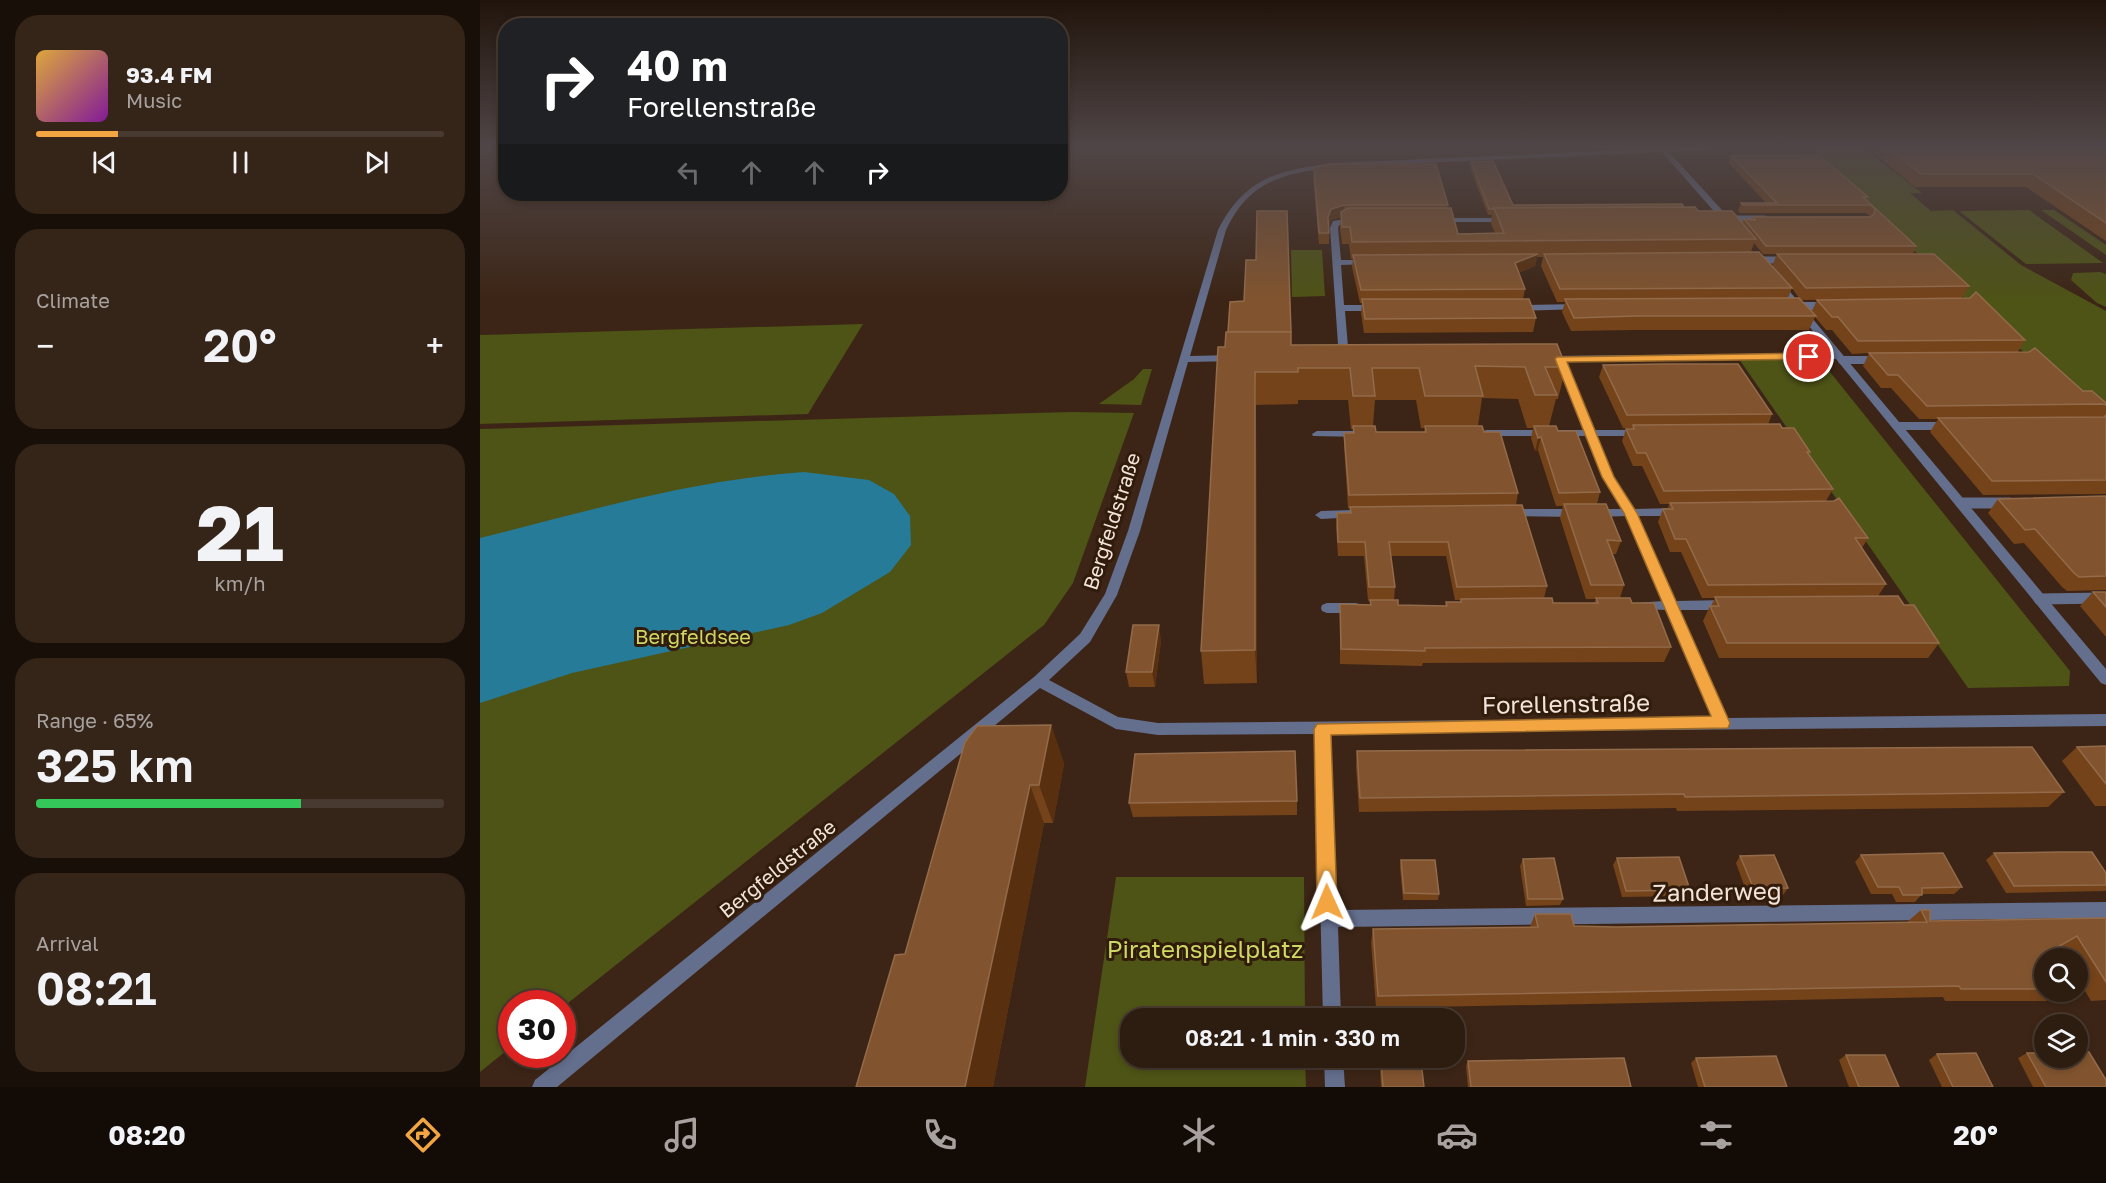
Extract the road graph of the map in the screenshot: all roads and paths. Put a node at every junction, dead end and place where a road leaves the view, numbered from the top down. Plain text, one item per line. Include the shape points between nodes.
1 (1241, 199) edge
2 (1707, 199) edge
3 (1714, 219) edge
4 (1725, 219) junction
5 (1772, 219) edge
6 (1370, 220) edge
7 (1428, 220) edge
8 (1523, 220) edge
9 (1739, 235) edge
10 (1753, 257) joint
11 (1794, 260) edge
12 (1337, 262) junction
13 (1380, 262) edge
14 (1793, 306) junction
15 (1833, 306) edge
16 (1588, 307) edge
17 (1386, 308) edge
18 (1505, 308) edge
19 (1341, 309) junction
20 (1184, 358) junction
21 (1246, 358) edge
22 (1840, 358) junction
23 (1333, 359) edge
24 (1344, 359) junction
25 (1356, 359) edge
26 (1536, 359) edge
27 (1560, 359) junction
28 (1889, 360) edge
29 (1898, 426) junction
30 (1955, 426) edge
31 (1472, 433) edge
32 (1591, 433) junction
33 (1649, 433) edge
34 (1317, 434) dead end
35 (1376, 434) edge
36 (1961, 503) junction
37 (2017, 503) edge
38 (1688, 511) edge
39 (1500, 513) edge
40 (1631, 513) junction
41 (1369, 514) edge
42 (1321, 515) dead end
43 (2106, 598) edge
44 (2039, 599) junction
45 (1741, 605) edge
46 (1623, 606) edge
47 (1670, 606) junction
48 (1327, 608) dead end
49 (1374, 608) edge
50 (2106, 680) edge
51 (1039, 681) junction
52 (2106, 720) edge
53 (1722, 723) junction
54 (1323, 729) junction
55 (2106, 910) edge
56 (1328, 919) junction
57 (1332, 1008) edge
58 (1334, 1068) edge
59 (543, 1087) edge
60 (1335, 1087) edge

1 - 20 street, Bergfeldstraße via 1229,211
2 - 4 street
3 - 4 street
4 - 5 lane
4 - 9 street
6 - 12 street via 1336,223
7 - 8 street
10 - 11 lane
10 - 14 street
12 - 13 street
12 - 19 street
14 - 15 lane
14 - 22 street
16 - 18 street
17 - 19 street
19 - 24 street
20 - 21 street
20 - 51 street, Bergfeldstraße via 1112,595 1085,638
22 - 27 street
22 - 28 lane
22 - 29 street
23 - 24 street
24 - 25 street
26 - 27 street
27 - 32 street
29 - 30 lane
29 - 36 street
31 - 32 street
32 - 33 street
32 - 40 street via 1608,477
34 - 35 street
36 - 37 lane
36 - 44 street
38 - 40 street
39 - 40 street
40 - 47 street
41 - 42 street
43 - 44 lane
44 - 50 street
45 - 47 street
46 - 47 street
47 - 53 street
48 - 49 street
51 - 54 street, Forellenstraße via 1116,723 1158,729
51 - 59 street, Bergfeldstraße
52 - 53 street, Forellenstraße
53 - 54 street, Forellenstraße
54 - 56 street
55 - 56 street, Zanderweg
56 - 57 street
58 - 60 street

